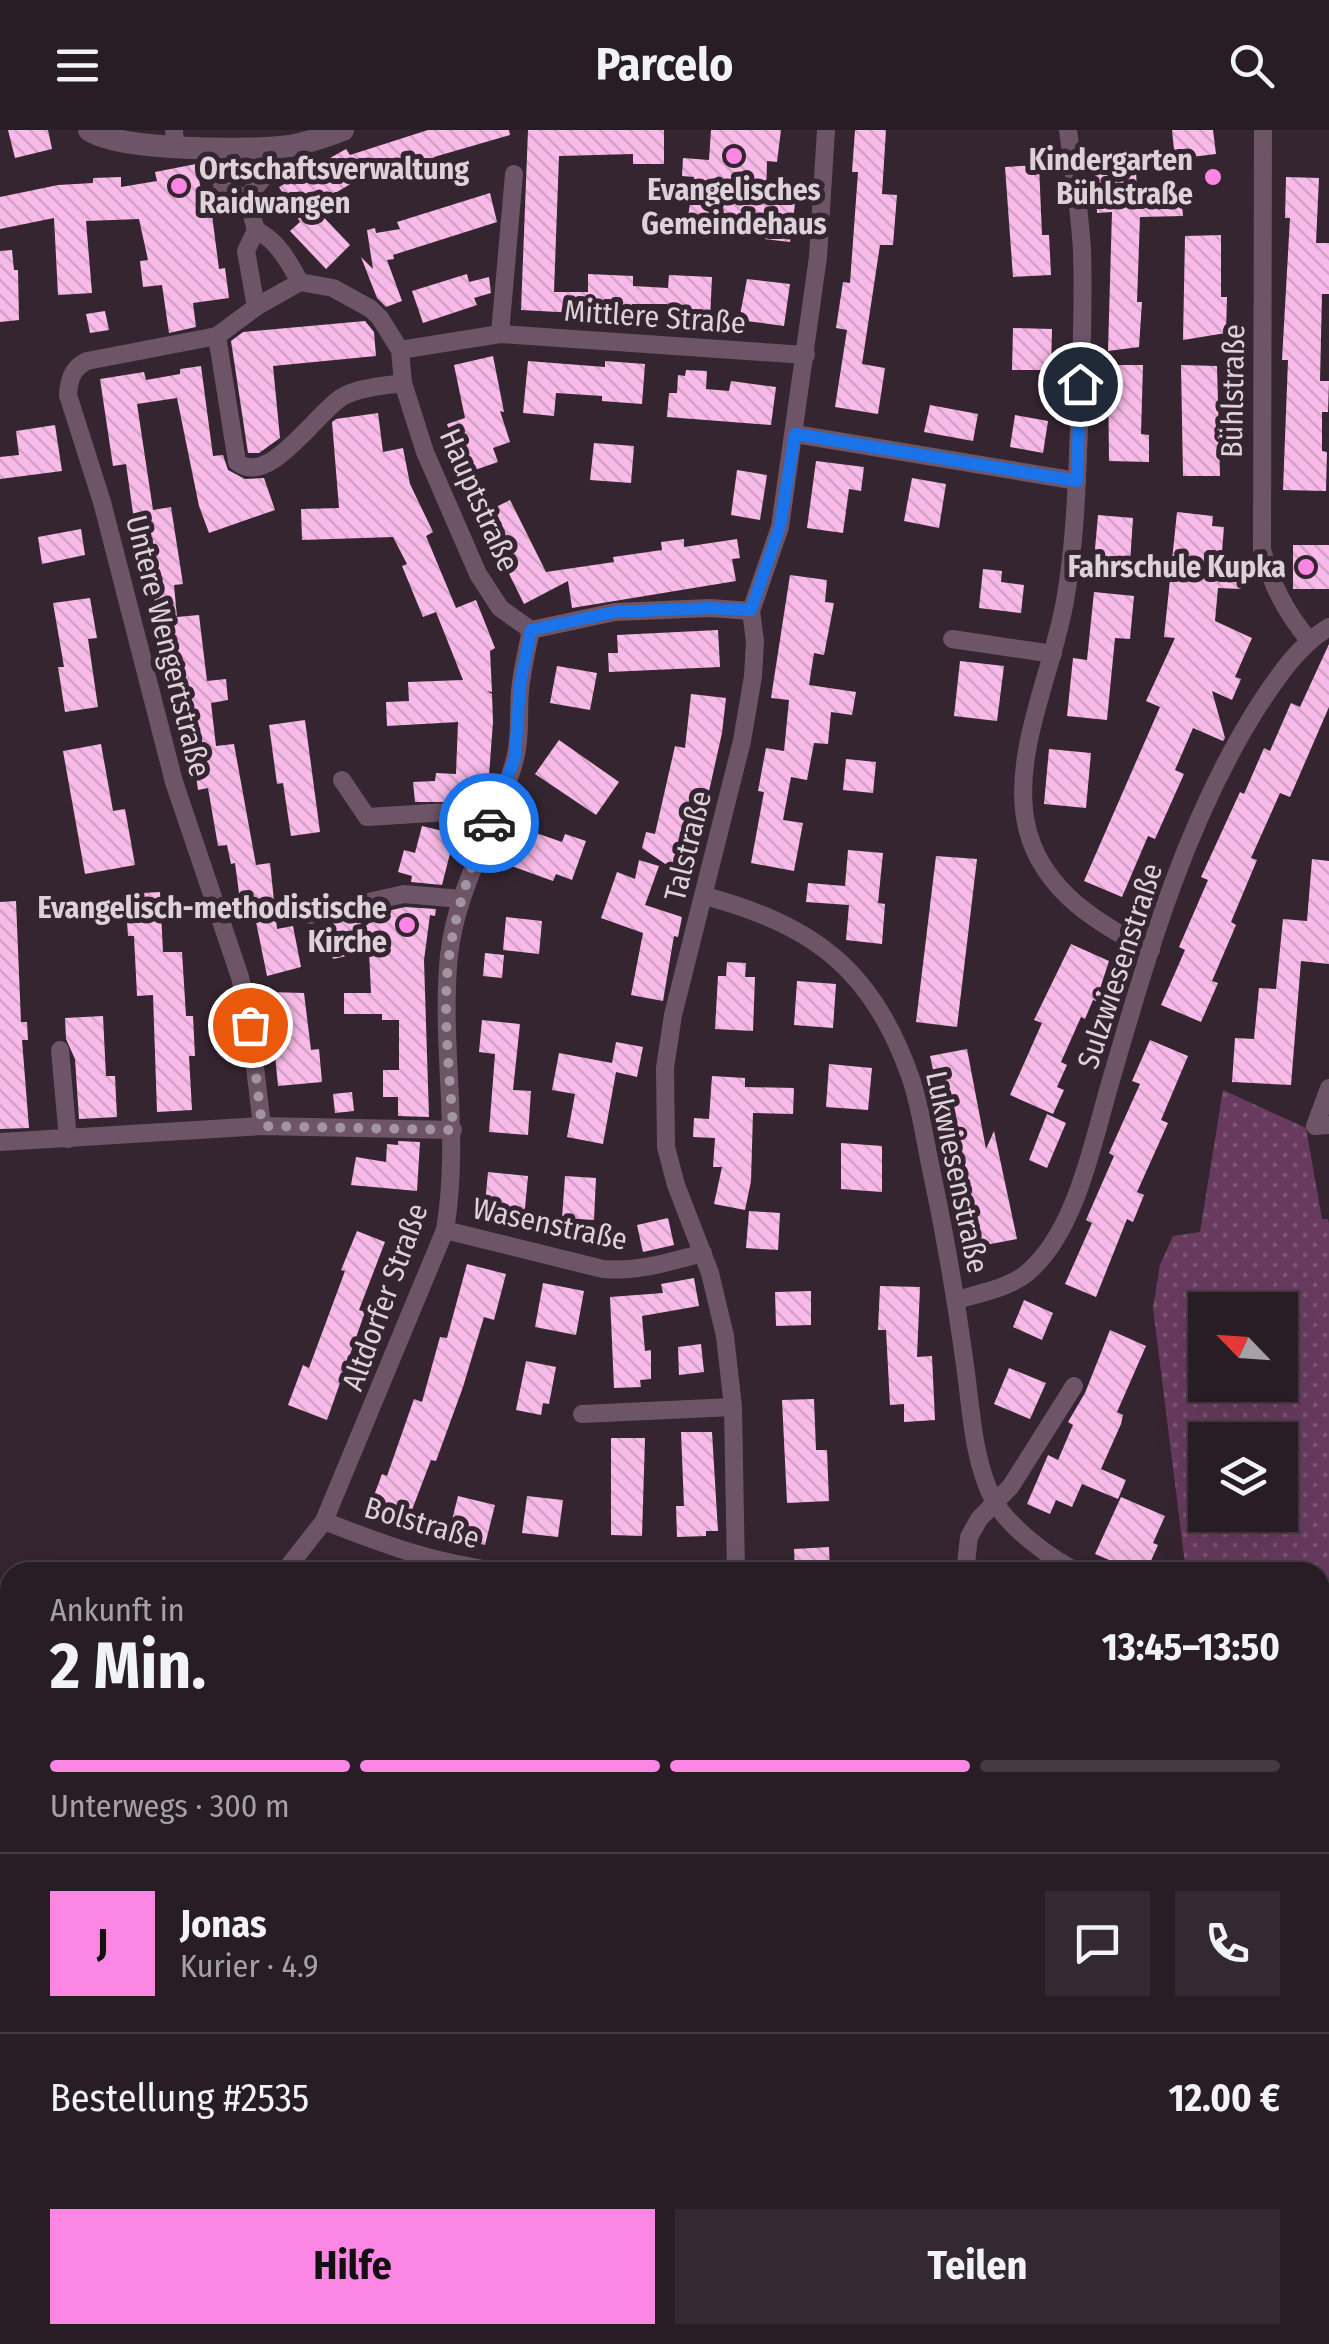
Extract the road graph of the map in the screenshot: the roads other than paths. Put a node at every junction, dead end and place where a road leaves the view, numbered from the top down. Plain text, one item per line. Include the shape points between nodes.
1 (89, 130) edge
2 (343, 130) edge
3 (826, 130) edge
4 (1068, 130) edge
5 (1263, 130) edge
6 (174, 138) edge
7 (217, 147) junction
8 (268, 148) junction
9 (514, 174) dead end
10 (247, 198) junction
11 (256, 230) junction
12 (300, 282) junction
13 (256, 307) junction
14 (500, 334) junction
15 (217, 336) junction
16 (400, 350) junction
17 (806, 355) junction
18 (403, 383) junction
19 (795, 434) junction
20 (1077, 481) junction
21 (751, 610) junction
22 (1329, 626) edge
23 (531, 630) junction
24 (952, 639) dead end
25 (1308, 639) junction
26 (1053, 654) junction
27 (342, 780) dead end
28 (493, 815) junction
29 (705, 896) junction
30 (461, 899) junction
31 (310, 915) dead end
32 (1151, 950) junction
33 (60, 1050) dead end
34 (1329, 1088) edge
35 (262, 1126) junction
36 (1329, 1126) edge
37 (453, 1130) junction
38 (68, 1139) junction
39 (0, 1142) edge
40 (445, 1230) junction
41 (703, 1253) junction
42 (956, 1300) junction
43 (1074, 1386) dead end
44 (733, 1407) junction
45 (582, 1414) dead end
46 (994, 1502) junction
47 (324, 1521) junction
48 (292, 1562) edge
49 (438, 1562) edge
50 (736, 1562) edge
51 (966, 1562) edge
52 (1062, 1562) edge

1 - 6 street via 126,143
2 - 8 street
3 - 17 street, Talstraße
4 - 20 street via 1082,250
5 - 25 street, Bühlstraße via 1262,550 1272,584
6 - 7 street
7 - 8 street
7 - 10 street via 222,185
8 - 10 street via 264,176
9 - 14 street
10 - 11 street
11 - 12 street via 278,247
11 - 13 street via 246,251
12 - 13 street, Untere Wengertstraße
12 - 16 street via 333,288 371,309
13 - 15 street, Untere Wengertstraße
14 - 16 street, Mittlere Straße
14 - 17 street, Mittlere Straße
15 - 18 street via 237,462 244,468 282,454 348,394
15 - 35 street, Untere Wengertstraße via 87,361 74,371 68,395 174,782 240,977
16 - 18 street, Hauptstraße
17 - 19 street, Talstraße
18 - 23 street, Hauptstraße via 478,574 500,608
19 - 20 street
19 - 21 street, Talstraße via 780,526
20 - 26 street
21 - 23 street via 615,612
21 - 29 street, Talstraße via 750,692
22 - 25 street, Sulzwiesenstraße
23 - 28 street, Altdorfer Straße via 515,758
24 - 26 street
25 - 32 street, Sulzwiesenstraße via 1270,689 1207,797
26 - 32 street via 1024,765 1031,839 1063,893 1090,918
27 - 28 street via 367,817
28 - 30 street, Altdorfer Straße
29 - 41 street, Talstraße via 672,1015 664,1106 676,1185
29 - 42 street, Lukwiesenstraße via 773,917 810,937 866,989 889,1024 912,1079
30 - 31 street via 404,894
30 - 37 street, Altdorfer Straße via 448,986
32 - 42 street, Sulzwiesenstraße via 1060,1233 1026,1275
33 - 38 street
34 - 36 street via 1315,1126
35 - 37 street
35 - 38 street
37 - 40 street, Altdorfer Straße
38 - 39 street
40 - 41 street, Wasenstraße via 603,1269 627,1271
40 - 47 street, Altdorfer Straße
41 - 44 street, Talstraße via 726,1336
42 - 46 street, Lukwiesenstraße via 976,1441
43 - 46 street
44 - 45 street
44 - 50 street, Talstraße
46 - 51 street via 969,1538
46 - 52 street, Lukwiesenstraße
47 - 48 street, Altdorfer Straße
47 - 49 street, Bolstraße

